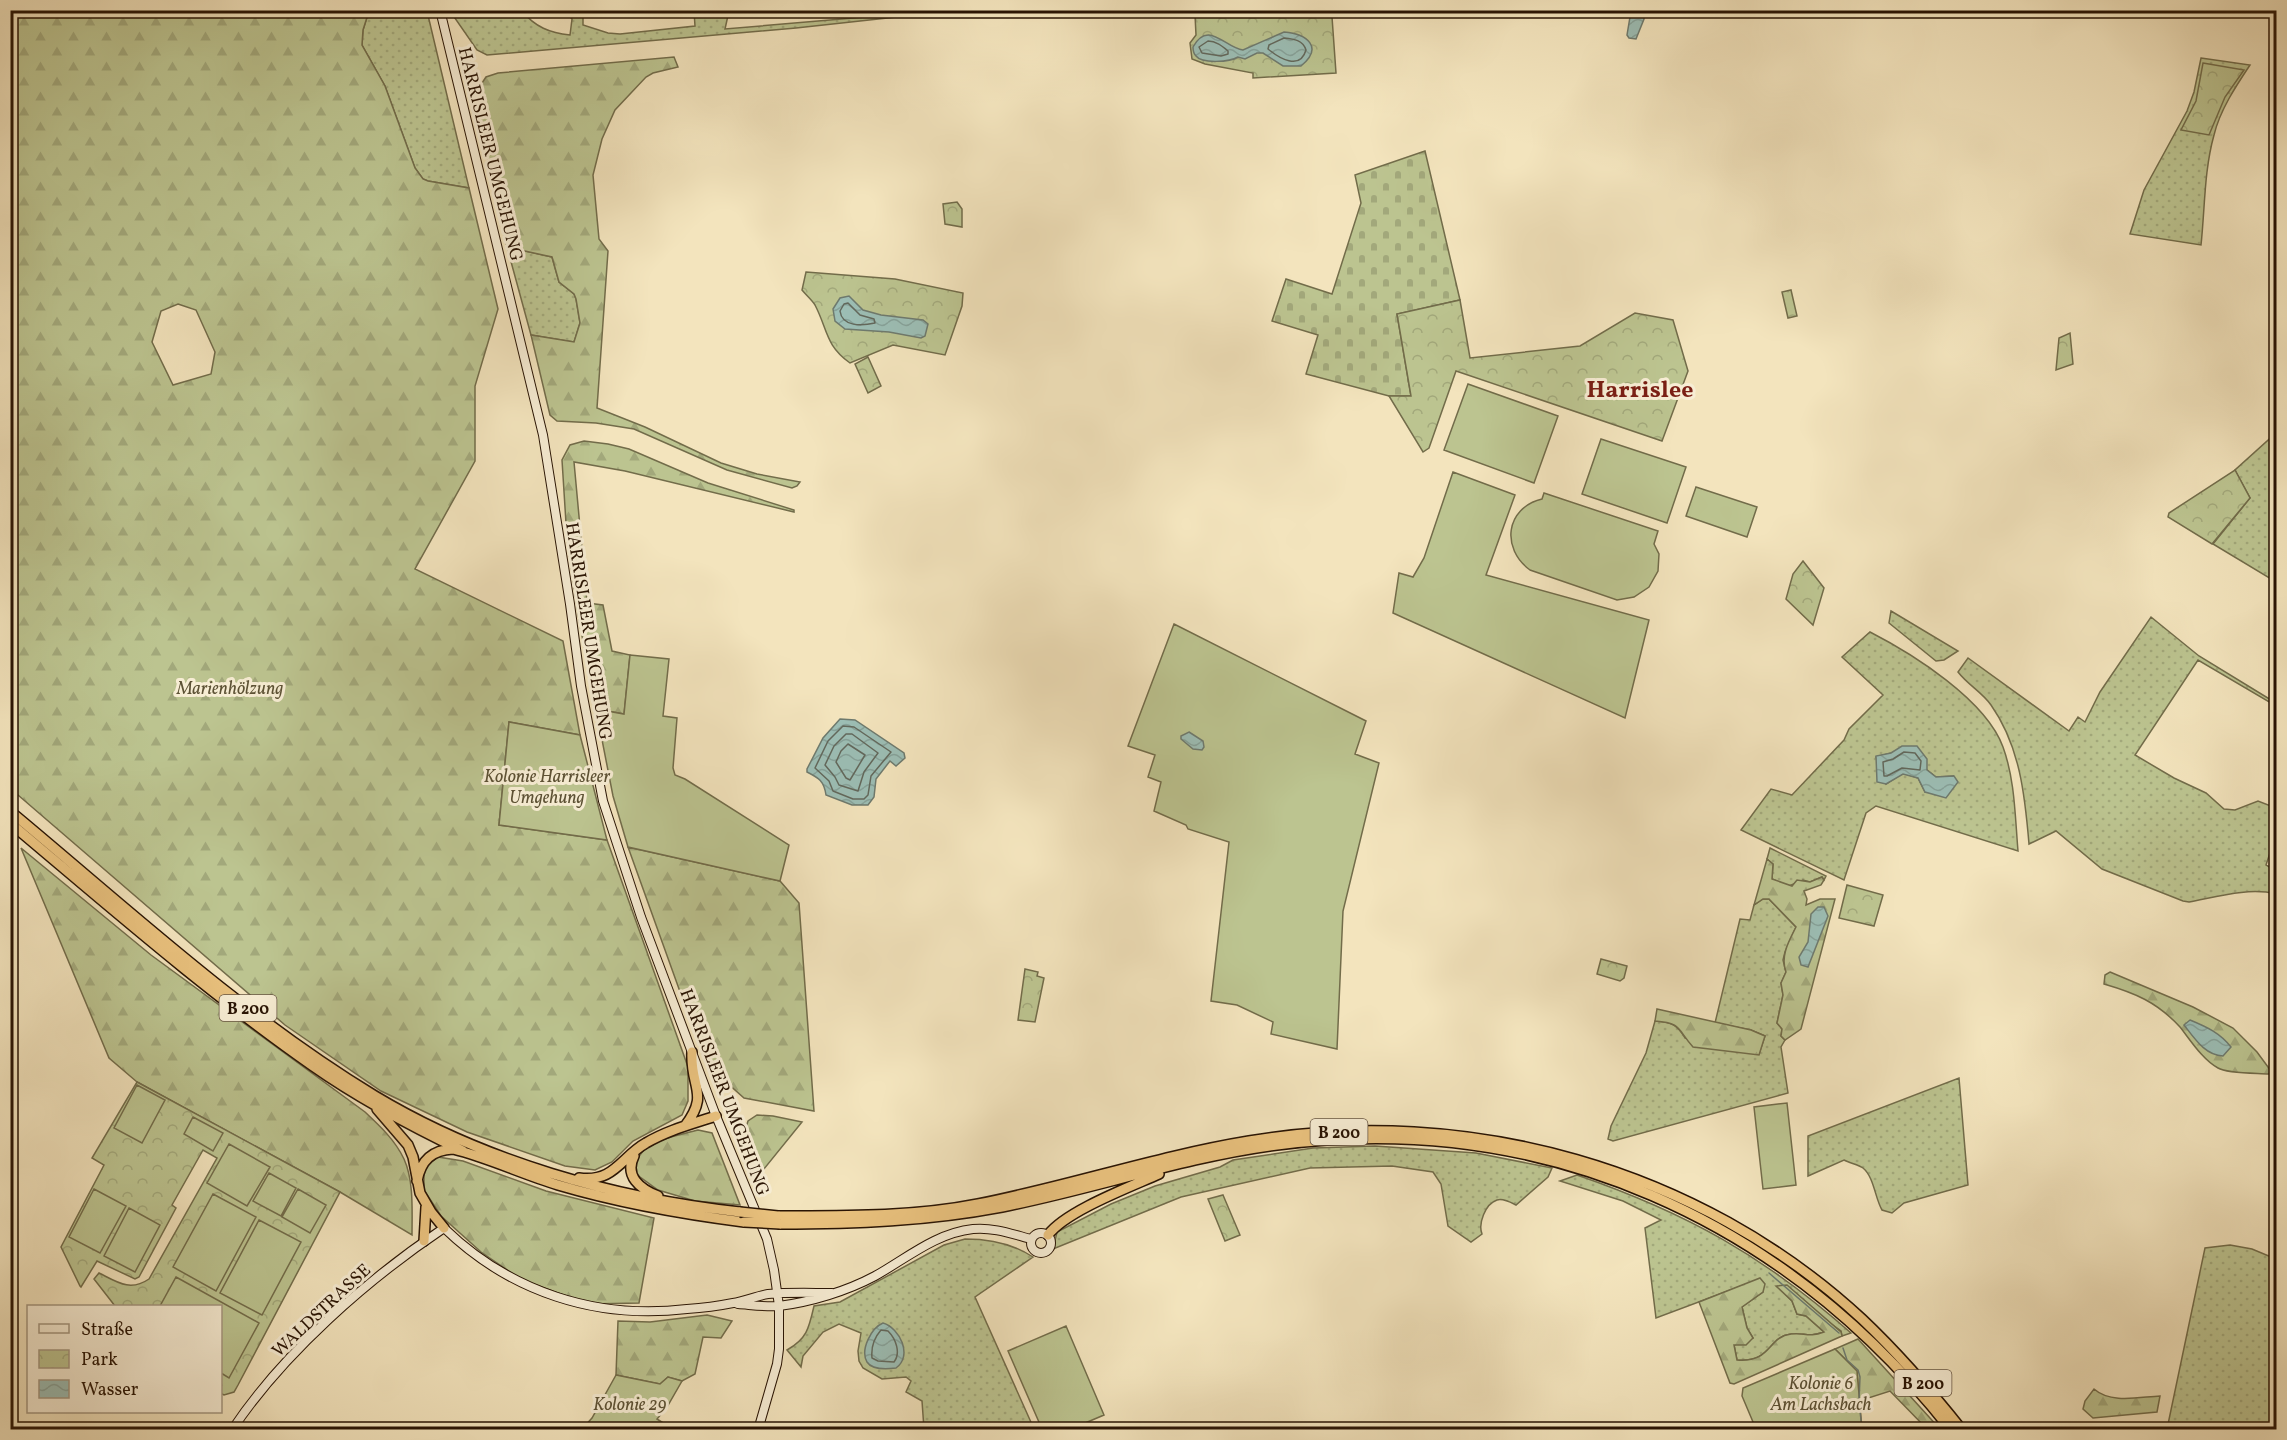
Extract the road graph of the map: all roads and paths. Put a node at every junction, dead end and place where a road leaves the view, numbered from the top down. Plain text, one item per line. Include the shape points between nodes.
1 (440, 10) edge
2 (10, 811) edge
3 (10, 823) edge
4 (692, 1052) junction
5 (372, 1103) junction
6 (716, 1116) junction
7 (685, 1126) junction
8 (463, 1151) junction
9 (636, 1151) junction
10 (1178, 1166) junction
11 (559, 1175) junction
12 (417, 1181) junction
13 (426, 1204) junction
14 (685, 1205) junction
15 (742, 1217) junction
16 (779, 1220) junction
17 (444, 1228) junction
18 (1048, 1235) junction
19 (1031, 1239) junction
20 (424, 1241) junction
21 (778, 1293) junction
22 (832, 1293) junction
23 (734, 1303) junction
24 (779, 1306) junction
25 (1857, 1321) junction
26 (1878, 1342) junction
27 (232, 1430) edge
28 (758, 1430) edge
29 (1951, 1430) edge
30 (1962, 1430) edge

1 - 4 main road, HARRISLEER UMGEHUNG via 543,435 580,686 603,801
2 - 11 highway, B 200 via 265,1021 320,1060 376,1096 432,1125 480,1148
3 - 5 highway, B 200 via 258,1027
4 - 6 main road, HARRISLEER UMGEHUNG
4 - 7 highway via 691,1070 699,1100 696,1112
5 - 8 highway, B 200
5 - 12 highway via 408,1145
6 - 7 highway
6 - 21 main road, HARRISLEER UMGEHUNG via 767,1239
7 - 9 highway
8 - 12 highway via 442,1149 432,1154 419,1170
8 - 15 highway, B 200 via 601,1197 677,1212
9 - 11 highway via 603,1177
9 - 14 highway via 630,1163 633,1179 642,1189
10 - 16 highway, B 200 via 1046,1198 940,1217 877,1223
10 - 18 highway via 1086,1209
10 - 25 highway, B 200 via 1276,1145 1352,1139 1452,1143 1539,1158 1640,1190 1709,1223 1777,1263
11 - 14 highway, B 200
12 - 13 highway
13 - 17 highway
13 - 20 highway
14 - 15 highway, B 200
15 - 16 highway, B 200, bridge
16 - 25 highway, B 200 via 975,1204 1202,1150 1275,1137 1386,1130 1458,1135 1574,1158 1685,1201 1781,1256
17 - 20 main road, WALDSTRASSE
17 - 23 main road via 494,1268 558,1299 646,1311
18 - 19 main road via 1038,1233
18 - 19 main road via 1051,1247 1044,1253 1034,1251
19 - 22 main road via 984,1229 950,1234 873,1277
20 - 27 main road, WALDSTRASSE via 381,1273 304,1345 256,1396
21 - 22 main road
21 - 23 main road
21 - 24 main road, HARRISLEER UMGEHUNG
22 - 24 main road
23 - 24 main road
24 - 28 main road, HARRISLEER UMGEHUNG via 777,1364
25 - 26 highway, B 200
26 - 29 highway, B 200
26 - 30 highway, B 200 via 1912,1370

